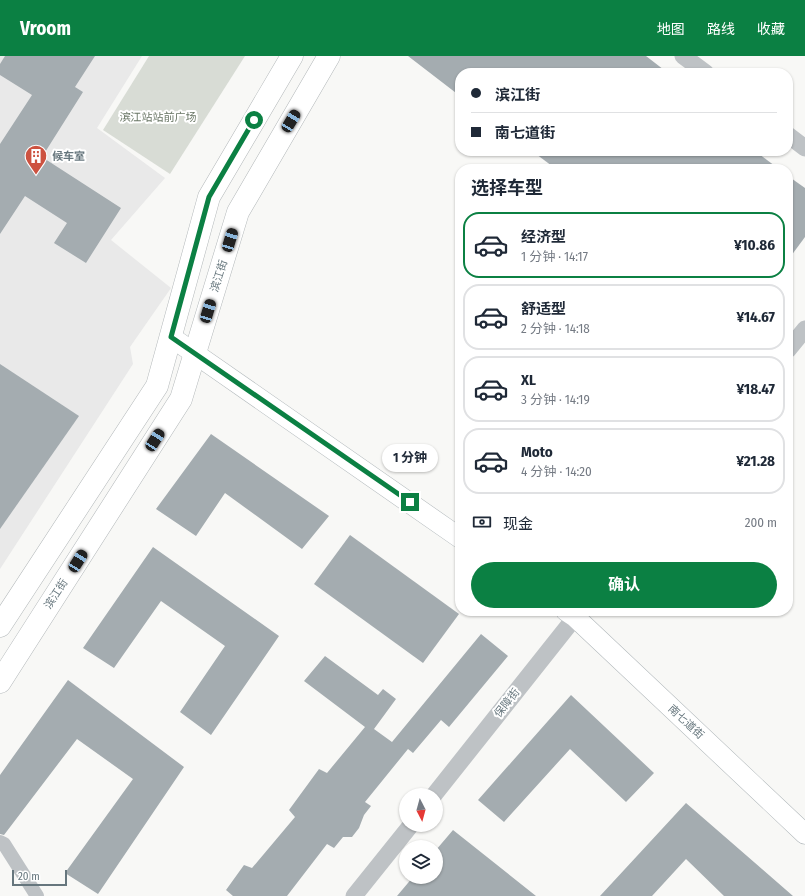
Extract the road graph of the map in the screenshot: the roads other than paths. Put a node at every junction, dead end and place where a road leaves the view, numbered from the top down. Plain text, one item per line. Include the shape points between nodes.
1 (292, 56) edge
2 (329, 56) edge
3 (683, 56) edge
4 (699, 68) edge
5 (793, 139) edge
6 (805, 148) edge
7 (805, 329) edge
8 (171, 337) junction
9 (793, 344) edge
10 (195, 354) junction
11 (455, 535) edge
12 (572, 616) edge
13 (577, 616) edge
14 (0, 626) edge
15 (0, 682) edge
16 (439, 788) edge
17 (405, 832) edge
18 (805, 834) edge
19 (0, 842) edge
20 (37, 896) edge
21 (354, 896) edge

1 - 8 main road via 209,197
2 - 10 main road, 滨江街 via 238,212
3 - 4 street
5 - 6 street
7 - 9 street
8 - 10 main road
8 - 14 main road via 157,386
10 - 11 main road
10 - 15 main road, 滨江街 via 181,399
12 - 16 street, 保障街
13 - 18 main road, 南七道街
17 - 21 street
19 - 20 street via 4,844

